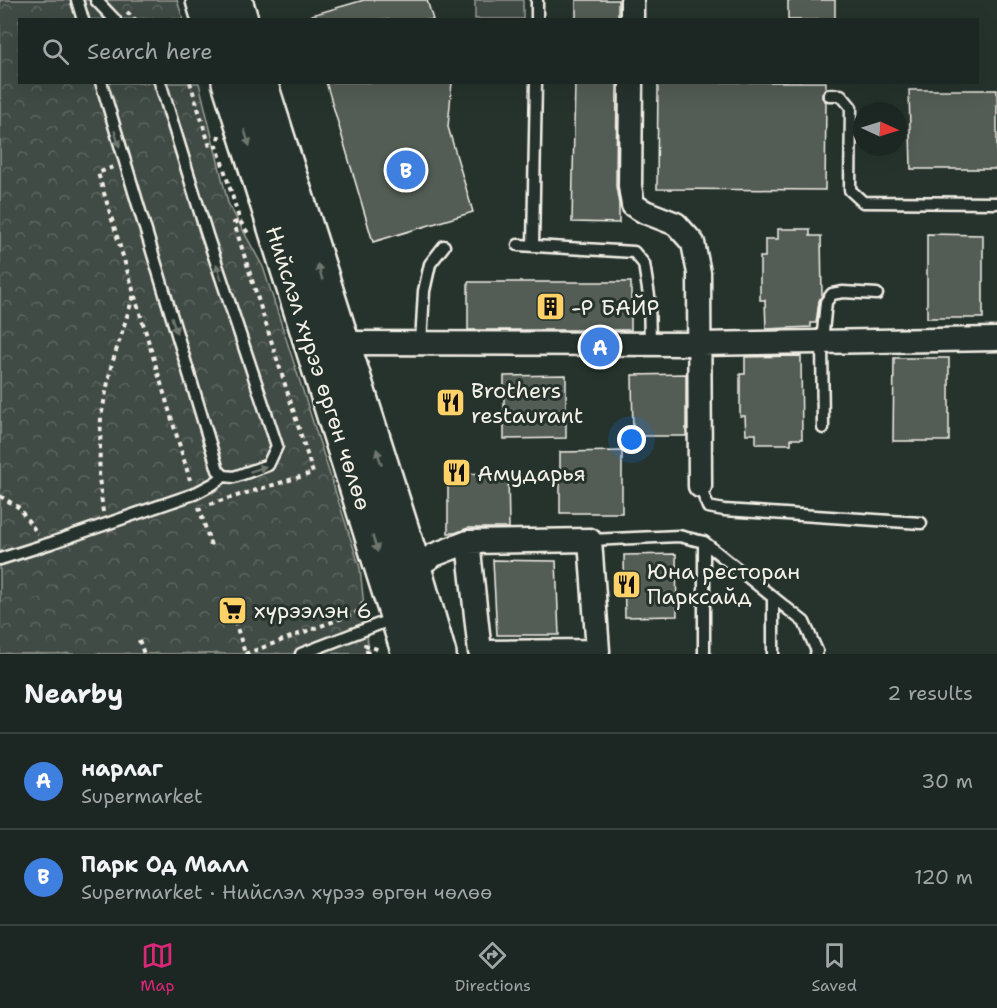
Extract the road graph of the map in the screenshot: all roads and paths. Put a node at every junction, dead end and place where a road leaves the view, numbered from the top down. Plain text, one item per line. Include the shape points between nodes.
1 (77, 0) edge
2 (96, 0) edge
3 (203, 0) edge
4 (234, 0) edge
5 (537, 0) edge
6 (632, 0) edge
7 (82, 18) edge
8 (113, 18) edge
9 (208, 18) edge
10 (240, 18) edge
11 (537, 18) edge
12 (632, 18) edge
13 (101, 84) edge
14 (161, 84) edge
15 (191, 84) edge
16 (230, 84) edge
17 (262, 84) edge
18 (536, 84) edge
19 (631, 84) edge
20 (829, 95) dead end
21 (110, 157) dead end
22 (997, 203) edge
23 (240, 221) junction
24 (252, 239) dead end
25 (518, 245) dead end
26 (444, 246) dead end
27 (533, 246) junction
28 (135, 293) junction
29 (877, 294) dead end
30 (327, 328) junction
31 (997, 339) edge
32 (822, 342) junction
33 (421, 343) junction
34 (650, 344) junction
35 (699, 344) junction
36 (823, 428) dead end
37 (224, 476) junction
38 (700, 486) joint
39 (194, 494) junction
40 (0, 496) edge
41 (210, 504) dead end
42 (104, 516) dead end
43 (921, 523) dead end
44 (590, 540) junction
45 (468, 542) junction
46 (704, 542) junction
47 (51, 543) junction
48 (211, 546) dead end
49 (0, 559) edge
50 (414, 568) junction
51 (368, 593) dead end
52 (773, 597) junction
53 (232, 612) dead end
54 (398, 616) junction
55 (139, 640) dead end
56 (144, 654) edge
57 (245, 654) edge
58 (301, 654) edge
59 (368, 654) edge
60 (386, 654) edge
61 (409, 654) edge
62 (439, 654) edge
63 (704, 654) edge
64 (772, 654) edge
65 (816, 654) edge

1 - 7 lane
2 - 8 lane
3 - 9 main road
4 - 10 main road
5 - 11 lane
6 - 12 street
13 -> 37 lane via 218,470
37 -> 14 lane via 234,477 268,465 277,446
15 - 23 path via 210,147 217,146
16 -> 30 main road, Нийслэл хүрээ өргөн чөлөө
30 -> 17 main road, Нийслэл хүрээ өргөн чөлөө
18 - 27 lane
19 - 35 street via 633,205 676,224 693,243 699,273
20 - 22 lane via 841,95 851,107 850,190 863,202
21 - 28 path via 113,167 98,173
23 - 24 path
23 - 41 path via 234,223 313,473
25 - 27 lane
26 - 33 lane via 430,264
27 - 34 lane via 633,252 644,264 650,296
28 - 39 path
28 - 42 path via 111,367 101,417 99,477
29 - 32 lane via 832,294 826,302
30 - 33 street
50 -> 30 main road, Нийслэл хүрээ өргөн чөлөө
30 -> 54 main road, Нийслэл хүрээ өргөн чөлөө
31 - 32 street
32 - 35 street
32 - 36 lane
33 - 34 street
34 - 35 street
35 - 38 street
37 - 39 lane
38 - 43 lane via 708,507 724,510
39 - 47 lane
39 - 48 path
40 - 47 path via 18,507 40,536
44 - 45 street
44 - 45 street via 598,651 480,652
44 - 46 lane via 679,536
45 - 50 street via 434,555
46 - 52 lane
46 - 63 lane
47 - 49 lane
50 - 62 main road, Нийслэл хүрээ өргөн чөлөө
51 - 57 path via 356,613
52 - 64 lane
52 - 65 lane via 804,622
53 - 57 path
54 - 58 lane
54 - 61 main road, Нийслэл хүрээ өргөн чөлөө
55 - 56 path
59 - 60 path via 365,645

